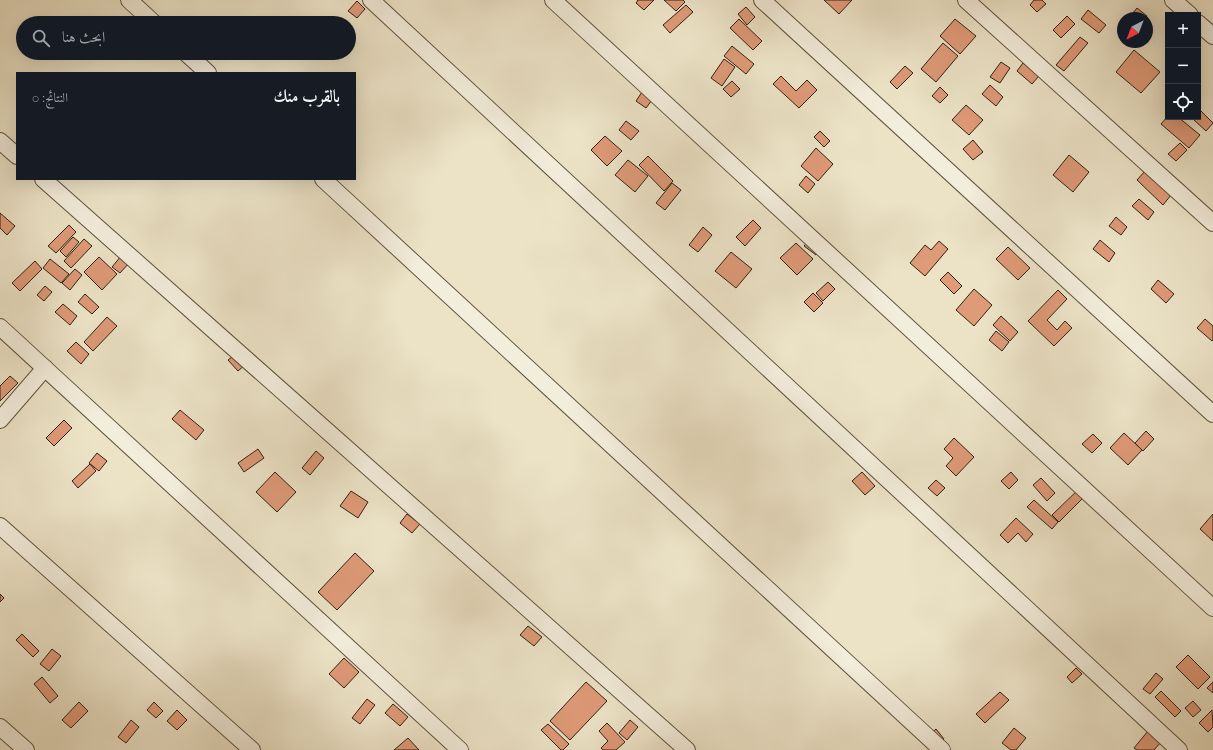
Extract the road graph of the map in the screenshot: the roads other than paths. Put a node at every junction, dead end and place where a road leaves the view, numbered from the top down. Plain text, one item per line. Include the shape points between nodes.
1 (129, 0) edge
2 (371, 0) edge
3 (553, 0) edge
4 (762, 0) edge
5 (966, 0) edge
6 (1173, 0) edge
7 (1187, 12) edge
8 (146, 16) edge
9 (1201, 25) edge
10 (1213, 36) edge
11 (194, 60) edge
12 (207, 72) edge
13 (0, 141) edge
14 (16, 155) edge
15 (44, 180) edge
16 (324, 180) edge
17 (1213, 223) edge
18 (0, 327) edge
19 (45, 368) junction
20 (1213, 414) edge
21 (0, 420) edge
22 (0, 526) edge
23 (1213, 608) edge
24 (0, 727) edge
25 (26, 750) edge
26 (252, 750) edge
27 (460, 750) edge
28 (687, 750) edge
29 (942, 750) edge
30 (1179, 750) edge

1 - 8 street
2 - 30 street
3 - 23 street
4 - 20 street
5 - 17 street
6 - 7 street
9 - 10 street
11 - 12 street
13 - 14 street
15 - 28 street
16 - 29 street
18 - 19 street
19 - 21 street
19 - 27 street
22 - 26 street
24 - 25 street

